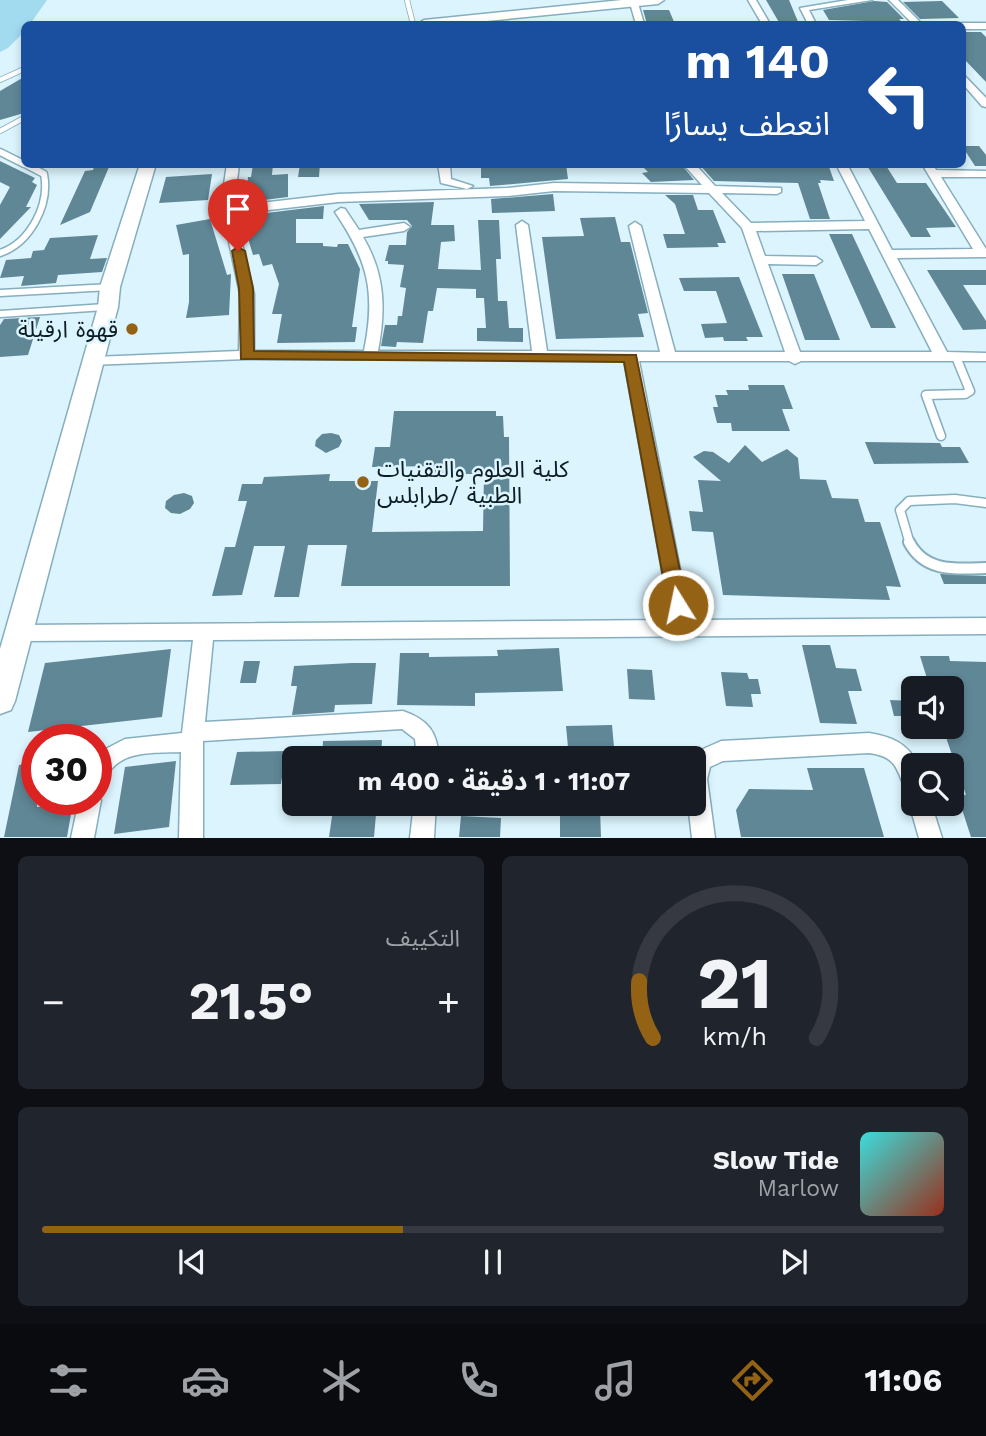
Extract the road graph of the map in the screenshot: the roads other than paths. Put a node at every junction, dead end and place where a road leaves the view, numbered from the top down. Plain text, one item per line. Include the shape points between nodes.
1 (407, 0) edge
2 (658, 0) edge
3 (752, 0) edge
4 (868, 0) edge
5 (892, 0) edge
6 (634, 3) junction
7 (412, 21) edge
8 (454, 21) edge
9 (637, 21) edge
10 (764, 21) edge
11 (810, 21) edge
12 (915, 21) edge
13 (966, 26) edge
14 (986, 26) edge
15 (21, 70) edge
16 (0, 80) edge
17 (966, 80) edge
18 (982, 94) edge
19 (986, 104) edge
20 (21, 120) edge
21 (0, 131) edge
22 (0, 152) edge
23 (21, 162) edge
24 (33, 168) edge
25 (147, 168) edge
26 (232, 168) edge
27 (444, 168) edge
28 (692, 168) edge
29 (843, 168) edge
30 (929, 169) edge
31 (986, 174) edge
32 (713, 190) junction
33 (777, 190) dead end
34 (507, 192) junction
35 (226, 211) junction
36 (341, 212) dead end
37 (522, 225) dead end
38 (873, 225) junction
39 (635, 226) dead end
40 (748, 226) junction
41 (404, 227) dead end
42 (357, 234) junction
43 (0, 253) edge
44 (984, 253) edge
45 (890, 254) junction
46 (761, 260) junction
47 (816, 261) dead end
48 (110, 287) junction
49 (0, 293) edge
50 (108, 307) junction
51 (0, 314) edge
52 (246, 355) junction
53 (370, 355) junction
54 (540, 356) junction
55 (949, 357) junction
56 (986, 357) edge
57 (631, 358) junction
58 (669, 358) junction
59 (795, 359) junction
60 (94, 362) junction
61 (941, 436) dead end
62 (986, 503) edge
63 (986, 568) edge
64 (986, 626) edge
65 (682, 627) junction
66 (204, 631) junction
67 (21, 632) junction
68 (0, 701) edge
69 (192, 737) junction
70 (427, 746) edge
71 (112, 755) edge
72 (901, 755) edge
73 (87, 815) edge
74 (424, 816) edge
75 (924, 816) edge
76 (82, 838) edge
77 (191, 838) edge
78 (422, 838) edge
79 (704, 838) edge
80 (931, 838) edge

1 - 7 lane
2 - 6 street
3 - 10 street
4 - 11 street via 804,8
5 - 12 street
6 - 8 street
6 - 9 street
13 - 14 street
15 - 16 lane
17 - 18 street
18 - 19 street
20 - 21 lane
22 - 23 lane
24 - 43 lane via 44,174 47,189 26,237
25 - 48 street
26 - 35 street
27 - 34 street via 445,181 451,184
28 - 32 street
29 - 38 street
30 - 31 street
30 - 44 street
32 - 33 street
32 - 34 street via 579,187
32 - 40 street
34 - 35 street via 363,196
35 - 52 street via 246,288
36 - 42 street
37 - 54 street
38 - 40 street
38 - 45 street
39 - 58 street
40 - 46 street
41 - 42 street
42 - 53 street via 374,269 378,295
44 - 45 street
45 - 55 street
46 - 47 street
46 - 59 street
48 - 49 lane
48 - 50 street
50 - 51 lane
50 - 60 street
52 - 53 street
52 - 60 street
53 - 54 street
54 - 57 street
55 - 56 street
55 - 59 street
55 - 61 lane via 970,391 926,395
57 - 58 street
57 - 65 street
58 - 59 street
60 - 67 street
62 - 63 lane via 909,501 900,510 905,537 924,563 947,569
64 - 65 street
65 - 66 street
66 - 67 street
66 - 69 street
67 - 68 street
69 - 70 street via 403,720 417,726 427,737
69 - 71 street
69 - 77 street
72 - 79 street via 890,746 869,743 721,751 700,761 696,779
73 - 76 street
74 - 78 street
75 - 80 street

